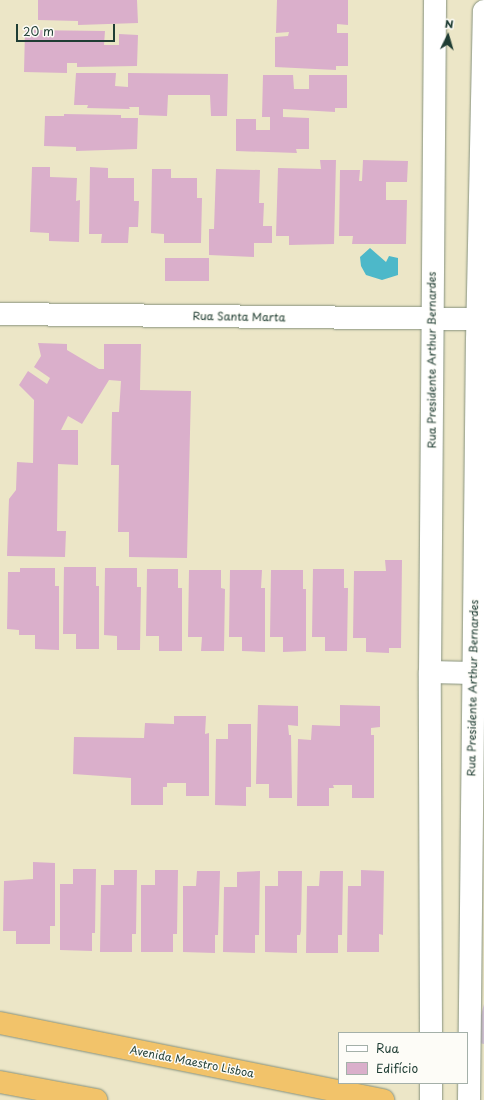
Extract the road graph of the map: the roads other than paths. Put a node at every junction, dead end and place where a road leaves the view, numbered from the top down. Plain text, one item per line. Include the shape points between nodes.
1 (435, 0) edge
2 (484, 11) edge
3 (0, 314) edge
4 (432, 319) junction
5 (477, 319) junction
6 (430, 672) junction
7 (473, 673) junction
8 (0, 1023) edge
9 (431, 1032) edge
10 (0, 1082) edge
11 (431, 1084) edge
12 (96, 1100) edge
13 (383, 1100) edge
14 (431, 1100) edge
15 (469, 1100) edge

1 - 4 street, Rua Presidente Arthur Bernardes
2 - 5 street, Rua Presidente Arthur Bernardes
3 - 4 street, Rua Santa Marta
4 - 5 street, Rua Santa Marta
4 - 6 street, Rua Presidente Arthur Bernardes
5 - 7 street, Rua Presidente Arthur Bernardes
6 - 7 street
6 - 9 street, Rua Presidente Arthur Bernardes
7 - 15 street, Rua Presidente Arthur Bernardes
8 - 13 highway, Avenida Maestro Lisboa
10 - 12 highway
11 - 14 street

